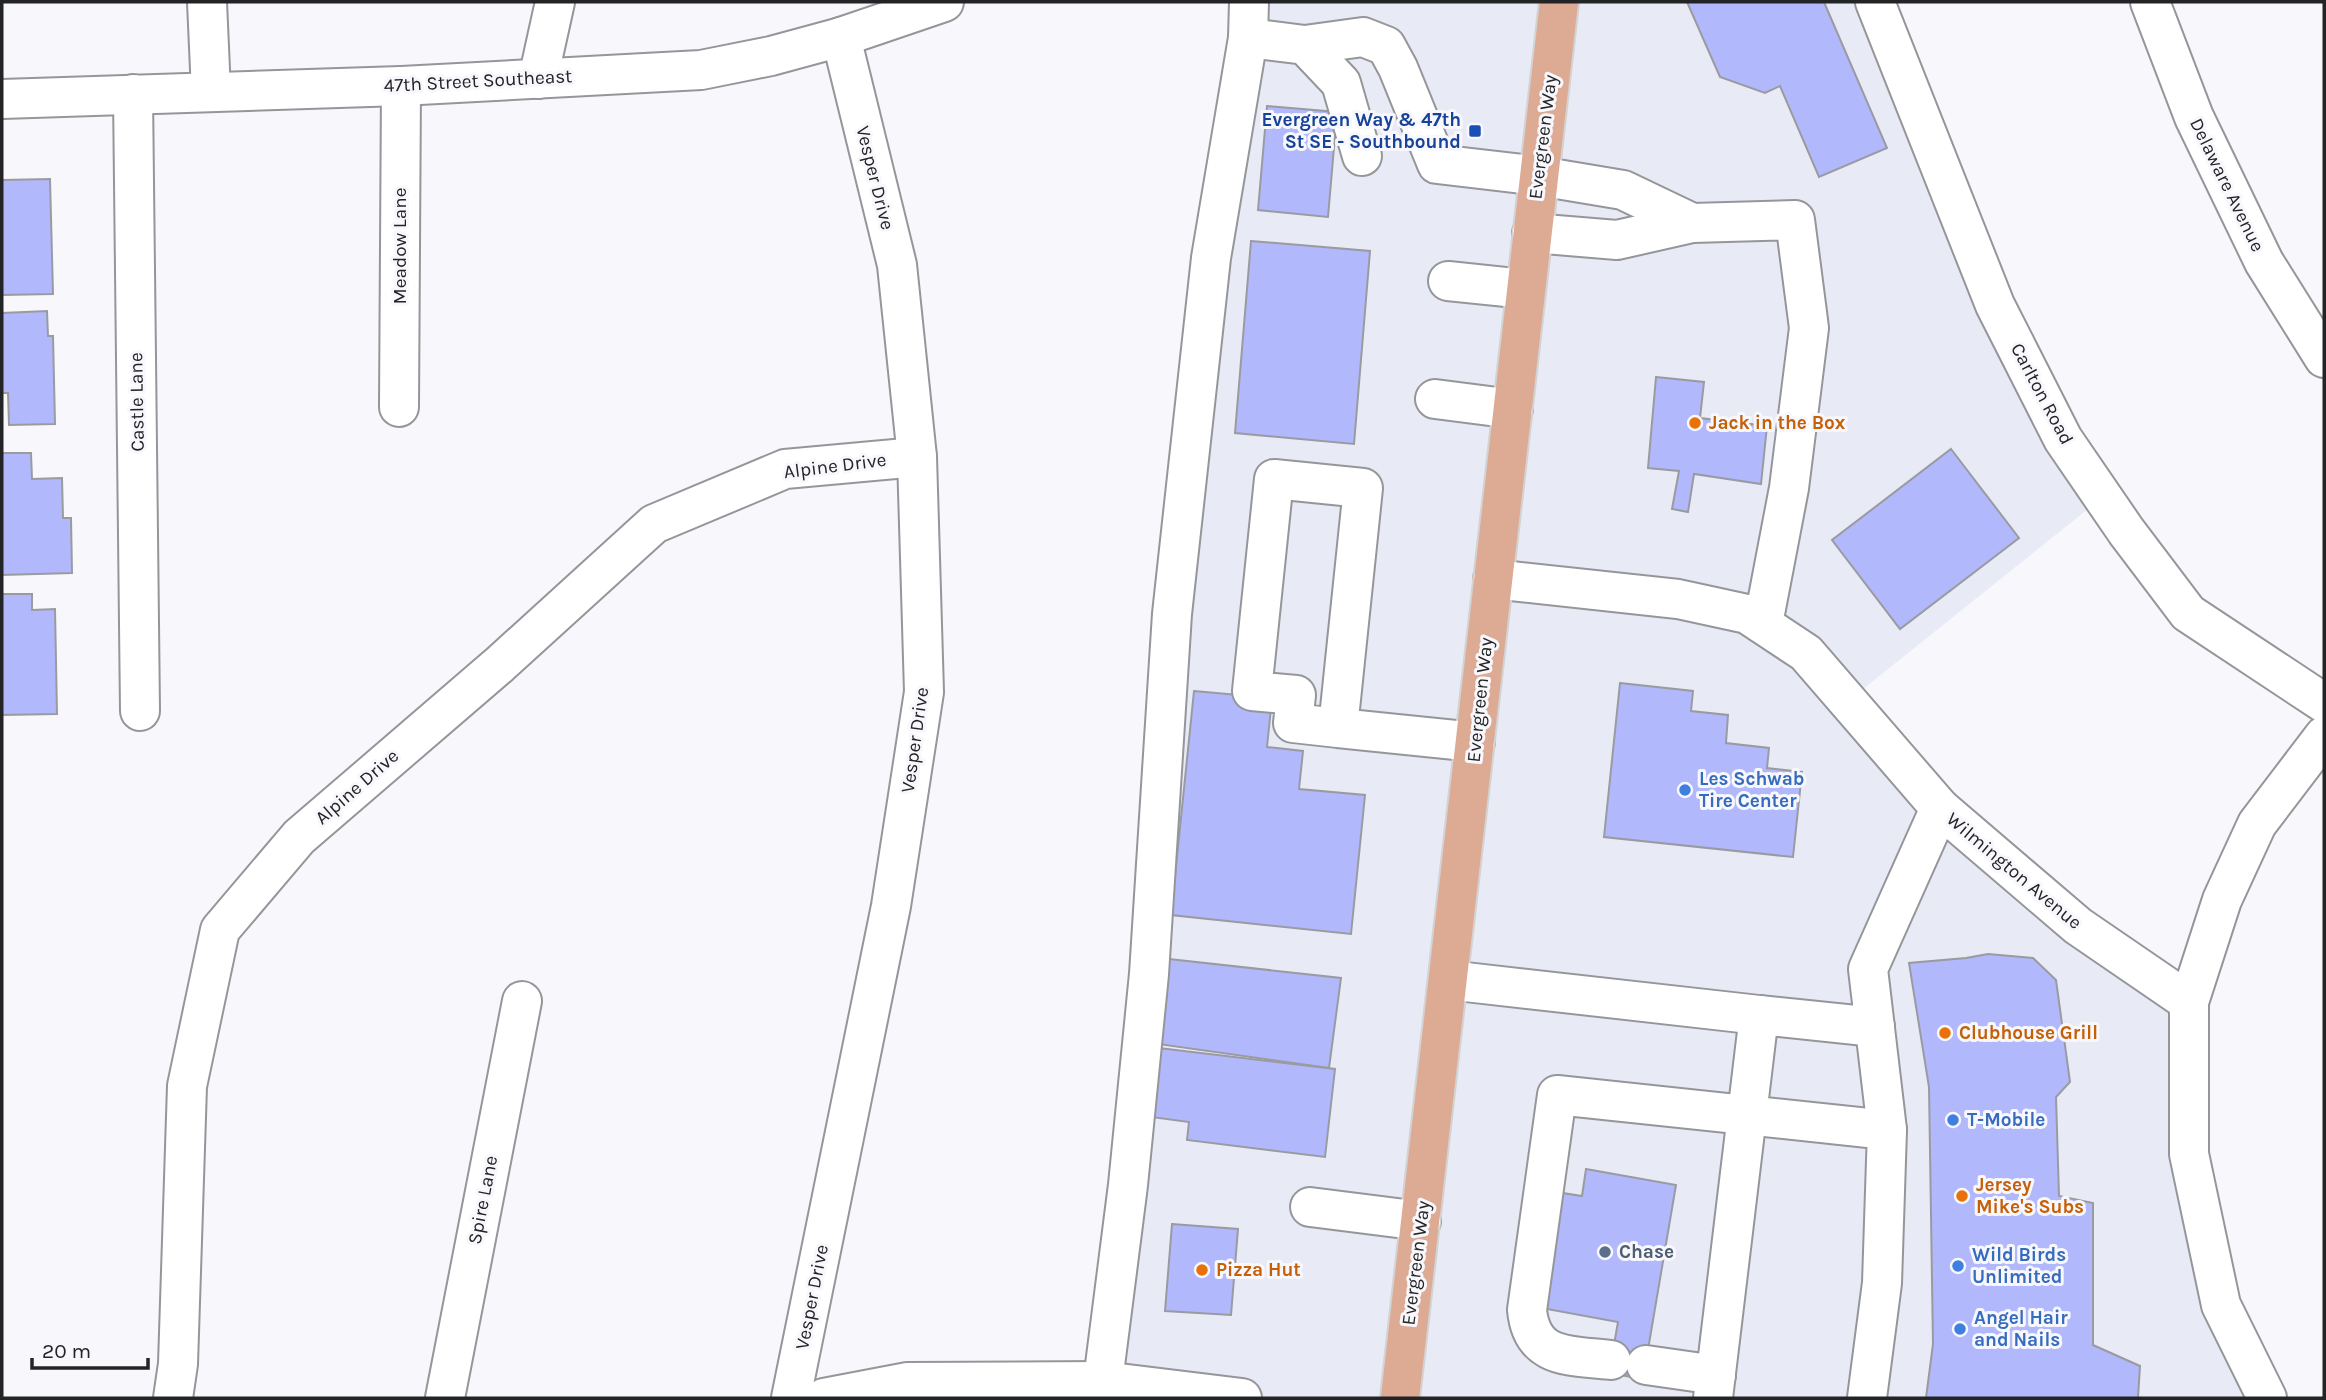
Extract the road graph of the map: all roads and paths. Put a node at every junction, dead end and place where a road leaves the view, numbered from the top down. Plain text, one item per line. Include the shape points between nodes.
1 (207, 2) edge
2 (555, 2) edge
3 (944, 2) edge
4 (1559, 2) edge
5 (1875, 2) edge
6 (2150, 2) edge
7 (1248, 20) edge
8 (841, 37) junction
9 (1305, 45) junction
10 (538, 79) junction
11 (401, 86) junction
12 (211, 92) junction
13 (133, 94) junction
14 (2, 99) edge
15 (1362, 156) dead end
16 (1539, 176) junction
17 (1692, 223) junction
18 (1532, 233) junction
19 (1448, 281) dead end
20 (1526, 289) junction
21 (2324, 358) edge
22 (1436, 399) dead end
23 (398, 407) dead end
24 (1513, 409) junction
25 (917, 457) junction
26 (1493, 579) junction
27 (1763, 624) junction
28 (2324, 703) edge
29 (140, 711) dead end
30 (1338, 728) junction
31 (2324, 736) edge
32 (1475, 742) junction
33 (1940, 808) junction
34 (1448, 980) junction
35 (522, 1001) dead end
36 (2189, 1002) junction
37 (1759, 1015) junction
38 (1875, 1027) junction
39 (1747, 1115) junction
40 (1886, 1130) junction
41 (1310, 1208) dead end
42 (1421, 1221) junction
43 (2242, 1347) junction
44 (1103, 1381) junction
45 (1714, 1386) edge
46 (1176, 1394) edge
47 (173, 1398) edge
48 (444, 1398) edge
49 (791, 1398) edge
50 (824, 1398) edge
51 (1242, 1398) edge
52 (1400, 1398) edge
53 (1867, 1398) edge
54 (2235, 1398) edge
55 (2267, 1398) edge

1 - 12 street
2 - 10 street
3 - 8 street, 47th Street Southeast
4 - 16 main road, Evergreen Way
5 - 28 street, Carlton Road via 1995,305 2063,439 2188,613
6 - 21 street, Delaware Avenue via 2194,117 2259,250
7 - 9 street
7 - 44 street via 1211,258 1172,614 1150,974
8 - 10 street, 47th Street Southeast via 701,69
8 - 25 street, Vesper Drive via 897,265
9 - 15 street via 1341,83
9 - 16 street via 1363,37 1386,46 1437,164
10 - 11 street, 47th Street Southeast
11 - 12 street, 47th Street Southeast
11 - 23 street, Meadow Lane
12 - 13 street, 47th Street Southeast
13 - 14 street, 47th Street Southeast
13 - 29 street, Castle Lane
16 - 17 street via 1623,190
16 - 18 main road, Evergreen Way
17 - 18 street via 1617,240
17 - 27 street via 1795,220 1809,328 1789,488
18 - 20 main road, Evergreen Way
19 - 20 street
20 - 24 main road, Evergreen Way
22 - 24 street
24 - 26 main road, Evergreen Way
25 - 47 street, Alpine Drive via 786,470 654,524 299,837 220,930 187,1086
25 - 49 street, Vesper Drive via 924,692 891,906
26 - 27 street, Wilmington Avenue via 1678,598 1747,614
26 - 32 main road, Evergreen Way
27 - 33 street, Wilmington Avenue via 1806,653
30 - 30 street via 1363,488 1274,478 1252,691 1296,695 1293,723
30 - 32 street
31 - 36 street via 2257,824 2222,900
32 - 34 main road, Evergreen Way
33 - 36 street, Wilmington Avenue via 2078,926
33 - 38 street via 1868,969
34 - 37 street
34 - 42 main road, Evergreen Way
35 - 48 street, Spire Lane
36 - 43 street via 2189,1154 2221,1305
37 - 38 street
37 - 39 street
38 - 40 street
39 - 40 street
39 - 45 street
39 - 45 street via 1557,1095 1527,1310 1528,1323 1541,1345 1552,1352 1629,1363
40 - 53 street via 1882,1283
41 - 42 street
42 - 52 main road, Evergreen Way
43 - 54 street
43 - 55 street
44 - 46 street
44 - 50 street via 908,1382
46 - 51 street

